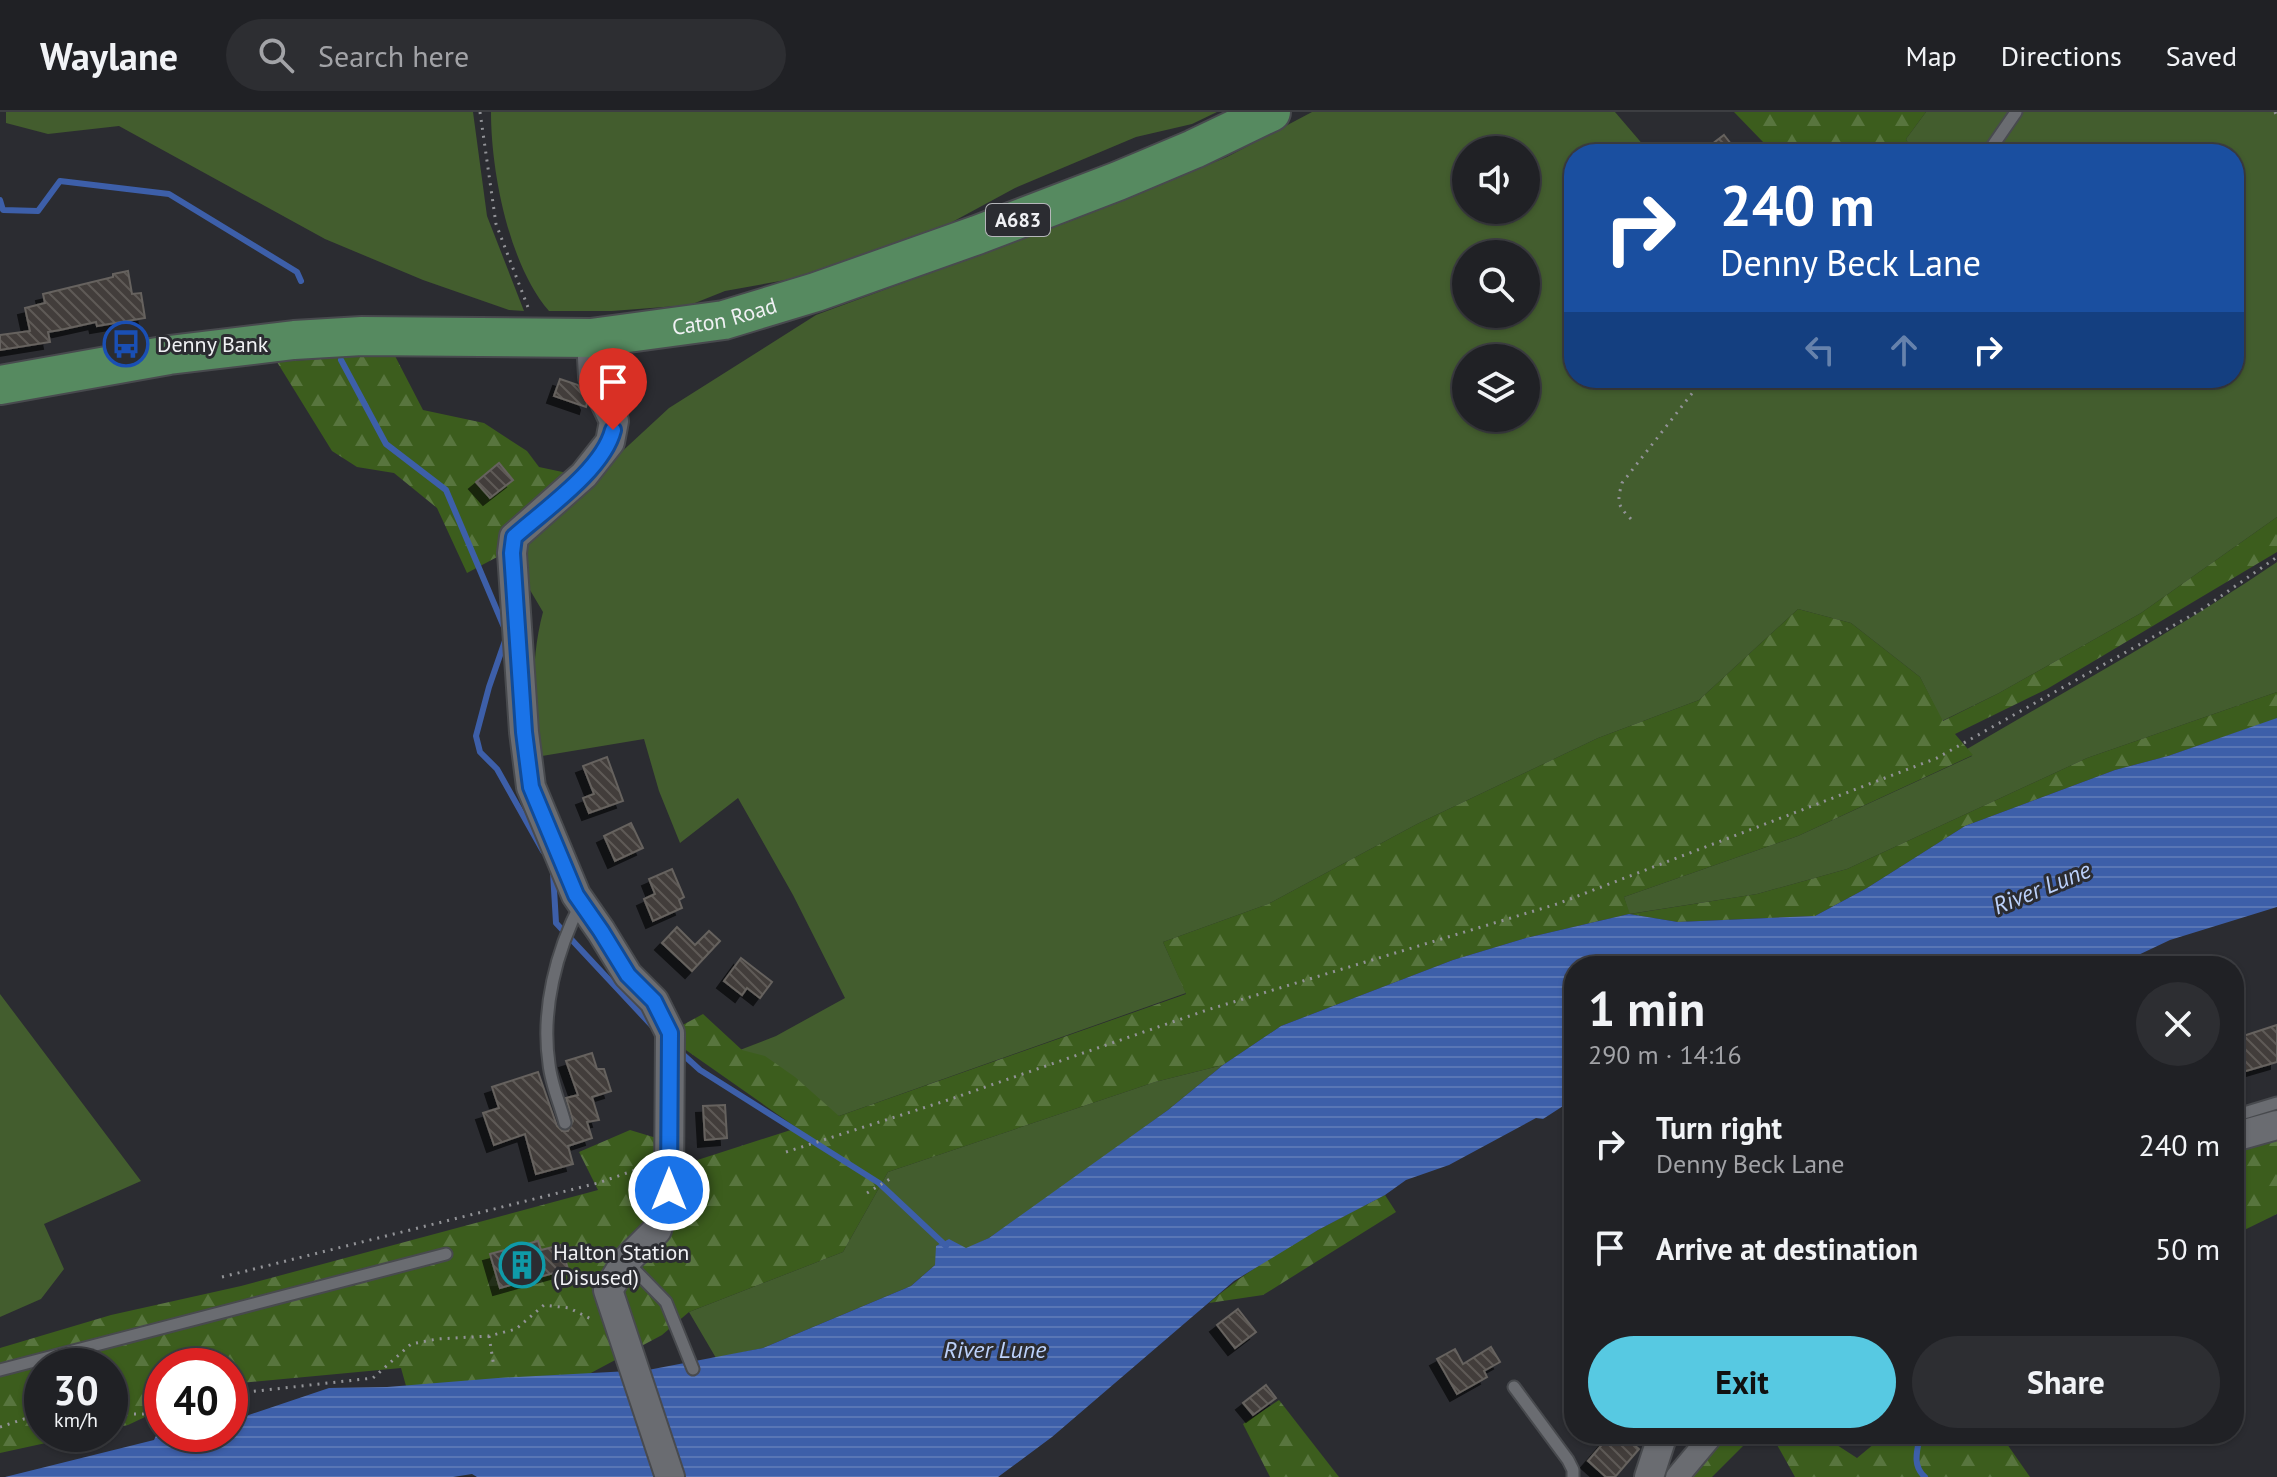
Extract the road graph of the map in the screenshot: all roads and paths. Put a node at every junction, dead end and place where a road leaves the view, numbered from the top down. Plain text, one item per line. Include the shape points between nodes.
1 (480, 112) edge
2 (1271, 112) edge
3 (2016, 112) edge
4 (2275, 112) edge
5 (2277, 117) edge
6 (1994, 144) edge
7 (539, 336) junction
8 (591, 338) junction
9 (0, 385) edge
10 (1696, 388) edge
11 (1631, 519) dead end
12 (2277, 557) edge
13 (577, 911) junction
14 (2277, 1103) edge
15 (2244, 1113) edge
16 (565, 1123) dead end
17 (2277, 1125) edge
18 (2244, 1134) edge
19 (786, 1152) dead end
20 (669, 1159) junction
21 (893, 1177) dead end
22 (867, 1193) dead end
23 (446, 1254) dead end
24 (626, 1261) junction
25 (222, 1277) dead end
26 (489, 1336) junction
27 (624, 1339) junction
28 (494, 1367) dead end
29 (693, 1369) dead end
30 (0, 1370) edge
31 (1514, 1387) dead end
32 (248, 1392) edge
33 (24, 1419) edge
34 (0, 1427) edge
35 (1660, 1444) edge
36 (1705, 1444) edge
37 (670, 1477) edge
38 (1573, 1477) edge
39 (1649, 1477) edge
40 (1677, 1477) edge

1 - 7 path via 496,224
2 - 8 highway, Caton Road / A683 via 1118,181 787,302 690,327
3 - 6 lane
4 - 5 path
7 - 8 highway, Caton Road / A683
7 - 9 highway, Caton Road / A683 via 294,340 169,355
8 - 13 street via 593,377 614,421 610,442 584,475 514,537 512,553 531,787 576,895
10 - 11 path via 1622,483 1617,500
12 - 19 path via 2201,610 1937,758 1557,904 1207,1010
13 - 16 lane via 553,979 546,1026 549,1067
13 - 20 street via 654,1001 670,1046
14 - 15 lane
17 - 18 street
20 - 24 street via 669,1190 657,1230
20 - 25 path via 598,1183
21 - 22 path
23 - 30 lane
24 - 27 street via 608,1290
24 - 29 lane via 666,1302
26 - 27 path via 516,1329 544,1305 569,1308
26 - 28 path
26 - 32 path via 411,1344 373,1378
27 - 37 street
31 - 38 lane via 1568,1460
33 - 34 path
35 - 39 street
36 - 40 street

